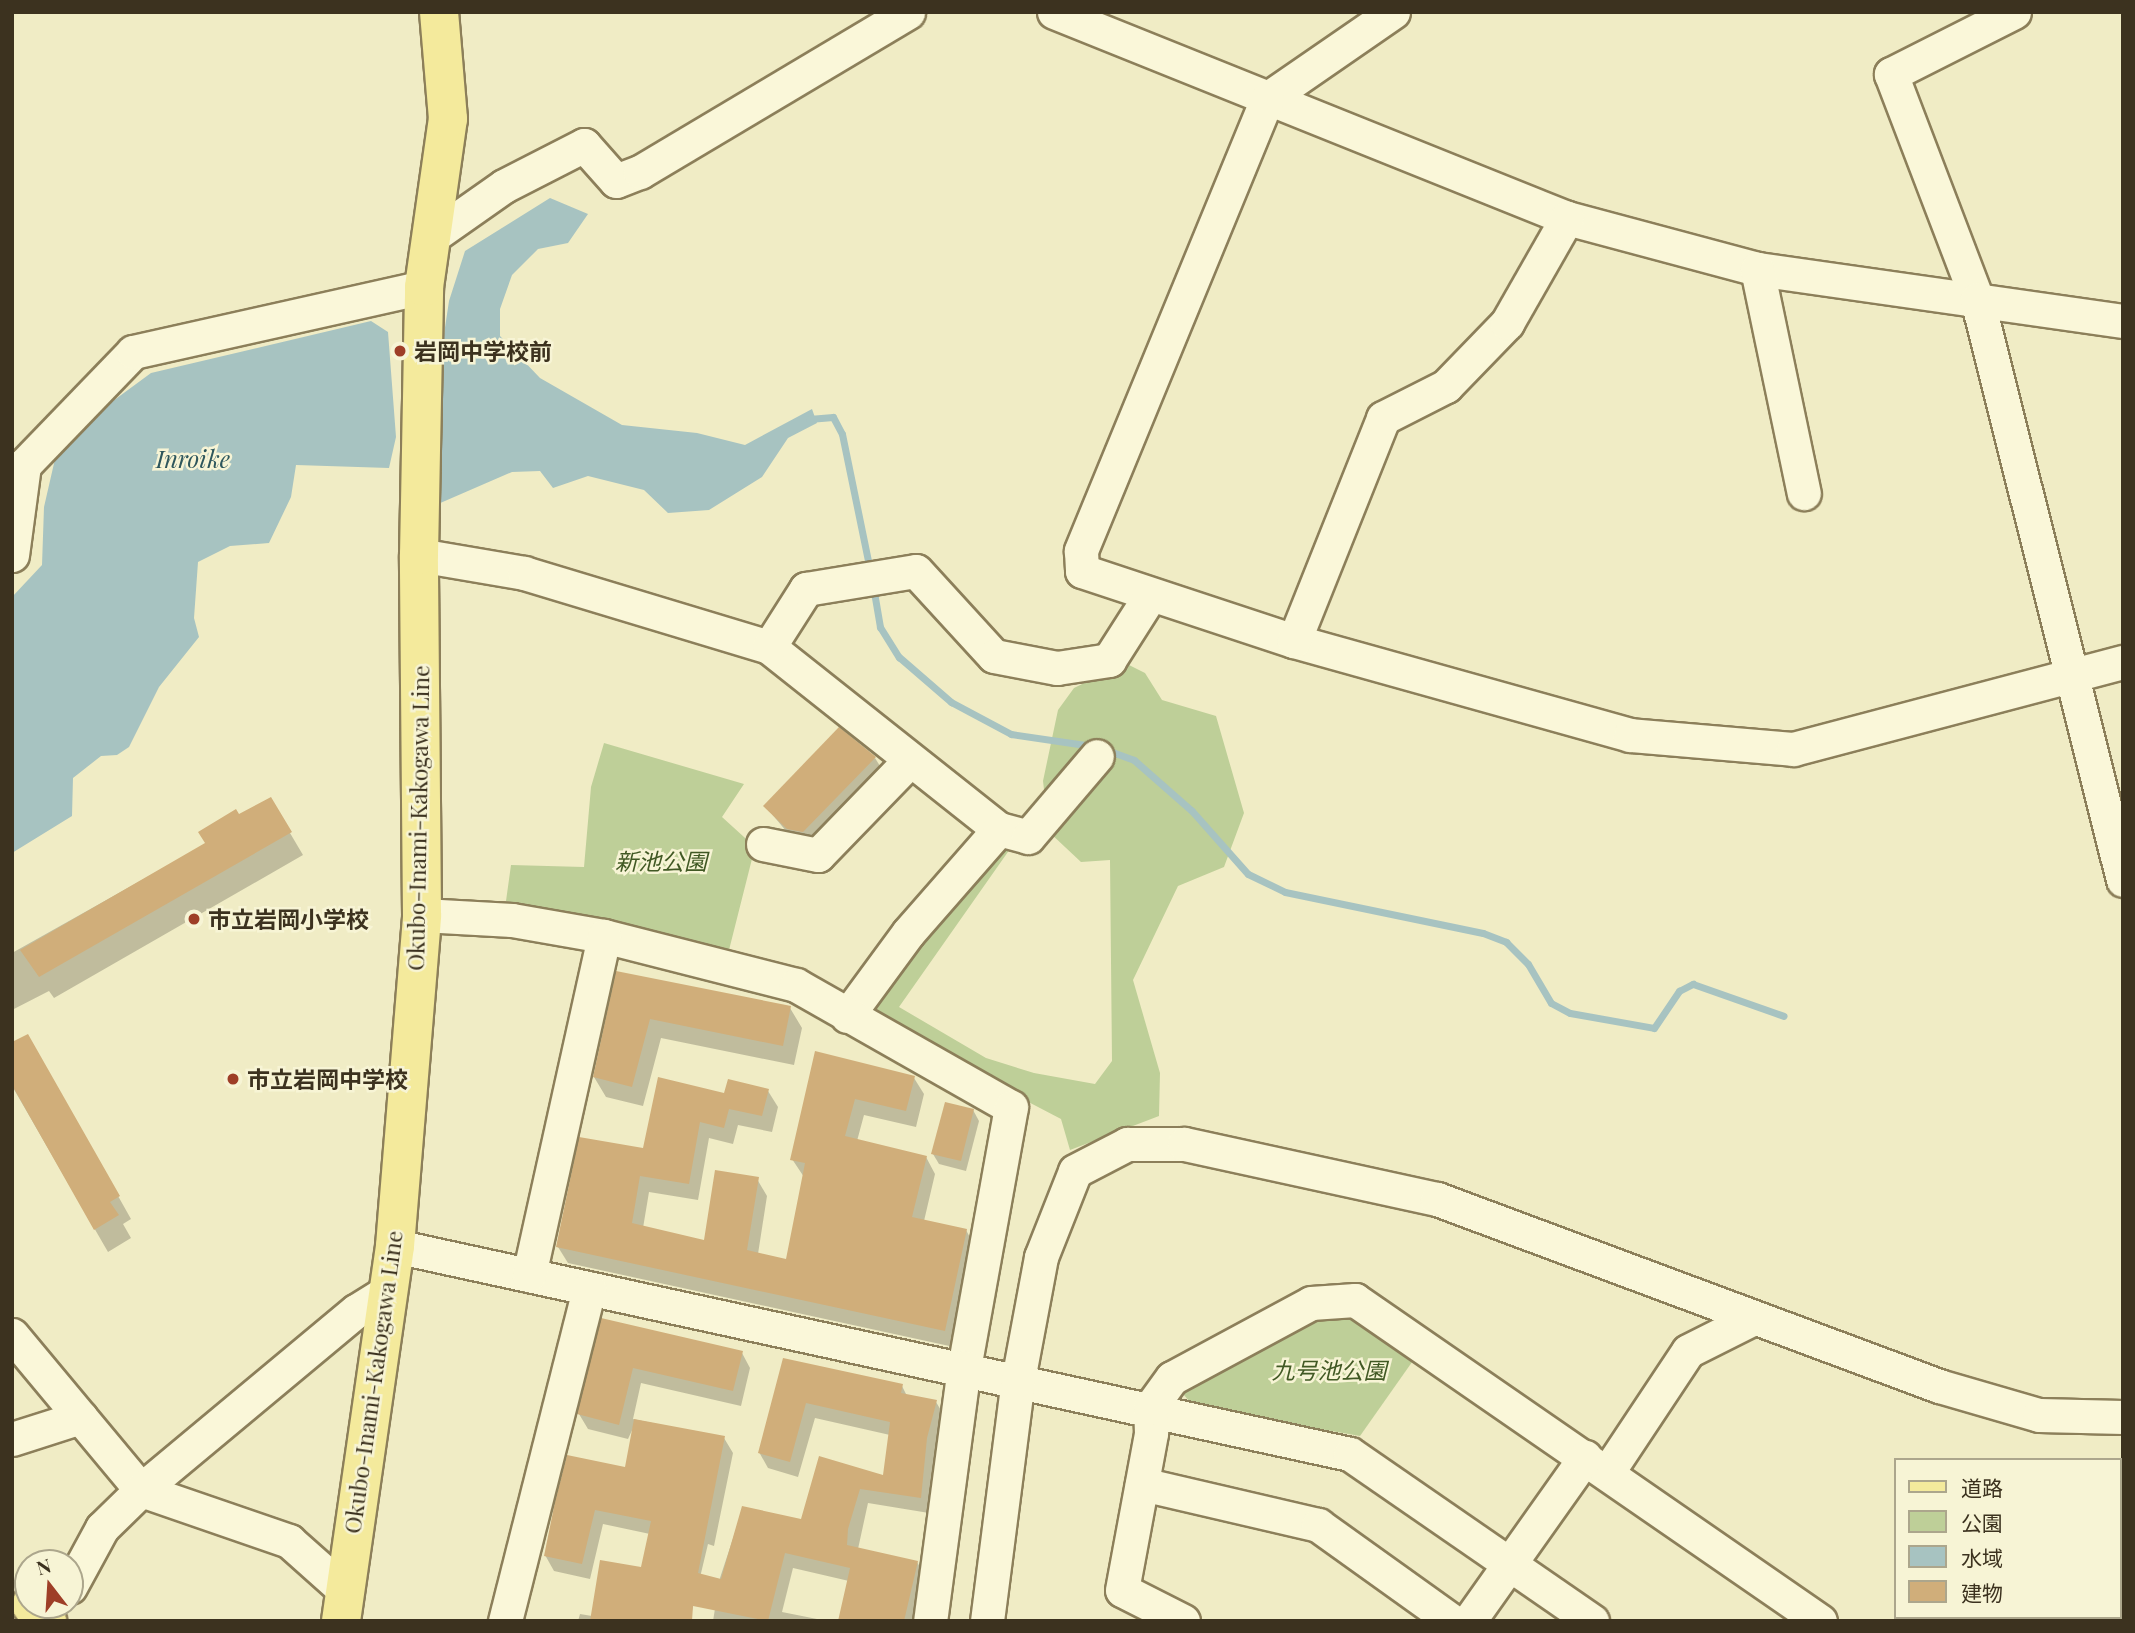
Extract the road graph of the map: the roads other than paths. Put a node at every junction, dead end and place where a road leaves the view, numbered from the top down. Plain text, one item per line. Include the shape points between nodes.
1 (439, 12) edge
2 (908, 12) edge
3 (1054, 12) edge
4 (1393, 12) edge
5 (2012, 13) edge
6 (1267, 99) junction
7 (1567, 218) junction
8 (430, 238) junction
9 (1757, 269) junction
10 (424, 287) junction
11 (1977, 299) junction
12 (2123, 321) edge
13 (1804, 493) dead end
14 (12, 555) edge
15 (419, 555) junction
16 (1150, 596) junction
17 (1294, 641) junction
18 (769, 646) junction
19 (2123, 662) edge
20 (2069, 677) junction
21 (1097, 756) dead end
22 (910, 761) junction
23 (999, 829) junction
24 (763, 844) dead end
25 (2123, 880) edge
26 (422, 915) junction
27 (604, 936) junction
28 (847, 1016) junction
29 (395, 1246) junction
30 (530, 1275) junction
31 (589, 1288) junction
32 (387, 1292) junction
33 (1754, 1318) junction
34 (12, 1335) edge
35 (964, 1367) junction
36 (1018, 1380) junction
37 (1150, 1408) junction
38 (2123, 1416) edge
39 (81, 1418) junction
40 (12, 1438) edge
41 (1596, 1465) junction
42 (1142, 1484) junction
43 (141, 1490) junction
44 (84, 1561) edge
45 (1511, 1565) junction
46 (342, 1605) edge
47 (505, 1621) edge
48 (930, 1621) edge
49 (987, 1621) edge
50 (1183, 1621) edge
51 (1452, 1621) edge
52 (1469, 1621) edge
53 (1592, 1621) edge
54 (1820, 1621) edge

1 - 8 main road, Okubo-Inami-Kakogawa Line via 448,119
2 - 8 street via 640,172 616,181 584,145 504,186
3 - 6 street
4 - 6 street
5 - 11 street via 1891,74
6 - 7 street
6 - 16 street via 1081,551 1082,571
7 - 9 street
7 - 17 street via 1507,323 1446,386 1383,418
8 - 10 main road, Okubo-Inami-Kakogawa Line
9 - 11 street
9 - 13 street
10 - 14 street via 132,352 24,465
10 - 15 main road, Okubo-Inami-Kakogawa Line
11 - 12 street
11 - 20 street
15 - 18 street via 524,573
15 - 26 main road, Okubo-Inami-Kakogawa Line
16 - 17 street
16 - 18 street via 1109,660 1057,668 994,656 916,571 806,589
17 - 20 street via 1630,736 1793,749
18 - 22 street
19 - 20 street
20 - 25 street
21 - 23 street via 1028,837
22 - 23 street
22 - 24 street via 818,855
23 - 28 street via 908,933
26 - 27 street via 512,920
26 - 29 main road, Okubo-Inami-Kakogawa Line
27 - 28 street via 796,985
27 - 30 street
28 - 35 street via 1011,1107
29 - 30 street
29 - 32 main road, Okubo-Inami-Kakogawa Line
30 - 31 street
31 - 35 street
31 - 47 street
32 - 43 street via 356,1311
32 - 46 main road, Okubo-Inami-Kakogawa Line
33 - 36 street via 1437,1199 1184,1144 1127,1144 1074,1171 1041,1257
33 - 38 street via 1939,1386 2039,1415
33 - 41 street via 1688,1351
34 - 39 street
35 - 36 street
35 - 48 street
36 - 37 street
36 - 49 street
37 - 41 street via 1172,1378 1311,1303 1355,1300
37 - 42 street via 1151,1433
37 - 45 street via 1350,1454
39 - 40 street
39 - 43 street
41 - 45 street
41 - 54 street
42 - 50 street via 1122,1590
42 - 51 street via 1318,1525
43 - 44 street via 102,1528
43 - 46 street via 289,1541
45 - 52 street
45 - 53 street

